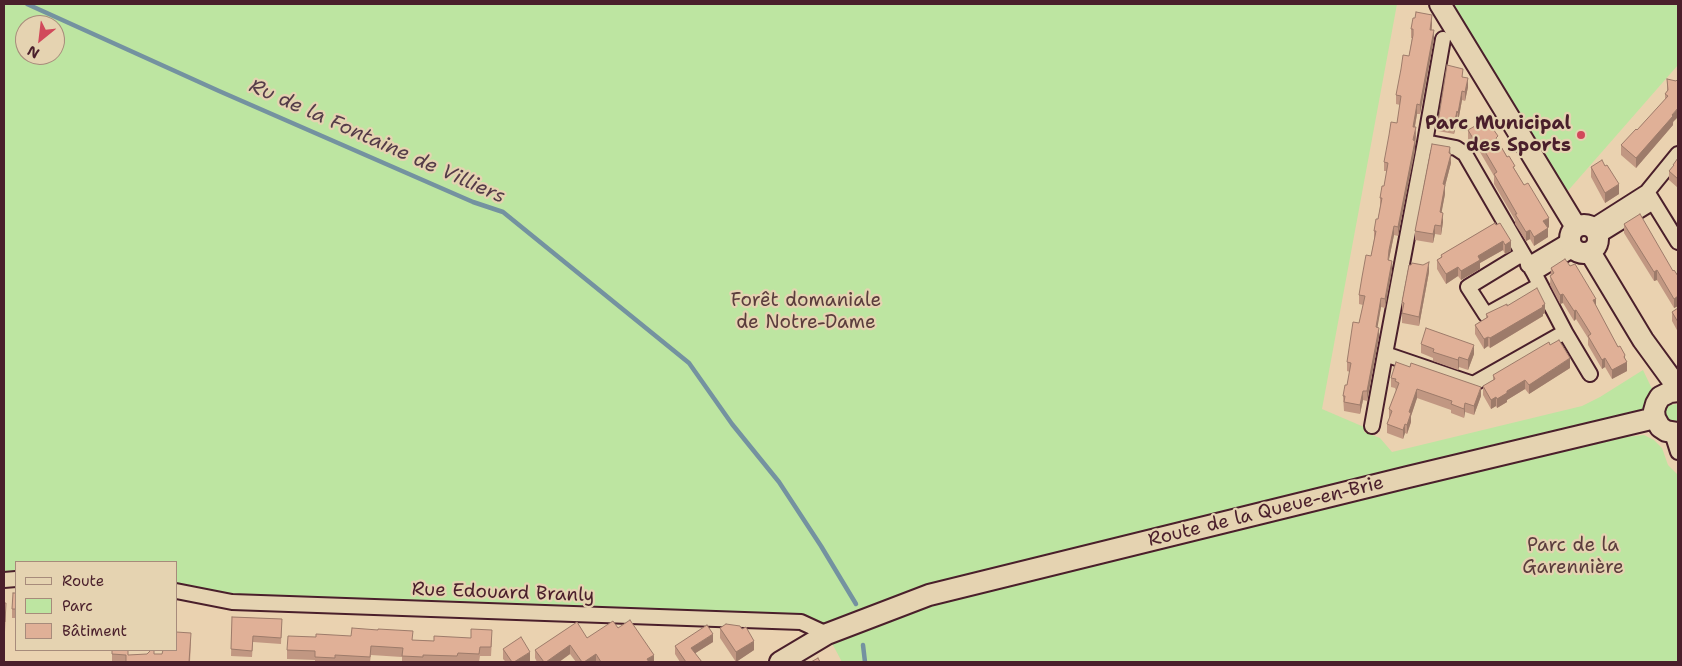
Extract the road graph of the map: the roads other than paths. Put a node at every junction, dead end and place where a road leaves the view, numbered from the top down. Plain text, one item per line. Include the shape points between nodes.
1 (1440, 4) edge
2 (1443, 40) dead end
3 (1425, 142) junction
4 (1678, 154) edge
5 (1650, 197) junction
6 (1583, 238) junction
7 (1678, 242) edge
8 (1531, 269) junction
9 (1565, 332) junction
10 (1385, 354) junction
11 (1590, 374) dead end
12 (1672, 392) edge
13 (1655, 418) junction
14 (1372, 426) dead end
15 (1676, 440) edge
16 (178, 591) edge
17 (827, 634) junction
18 (780, 662) edge

1 - 6 main road
2 - 3 street
3 - 8 street via 1456,148 1465,154
3 - 10 street
4 - 5 street
5 - 6 street
5 - 7 street
6 - 8 street
6 - 12 main road
8 - 9 street
9 - 10 street via 1473,384
9 - 11 street
10 - 14 street
12 - 13 main road via 1656,404
13 - 15 main road via 1660,427
13 - 17 main road, Route de la Queue-en-Brie via 929,595
16 - 17 street, Rue Edouard Branly via 232,602 801,622
17 - 18 main road, Route de la Queue-en-Brie

